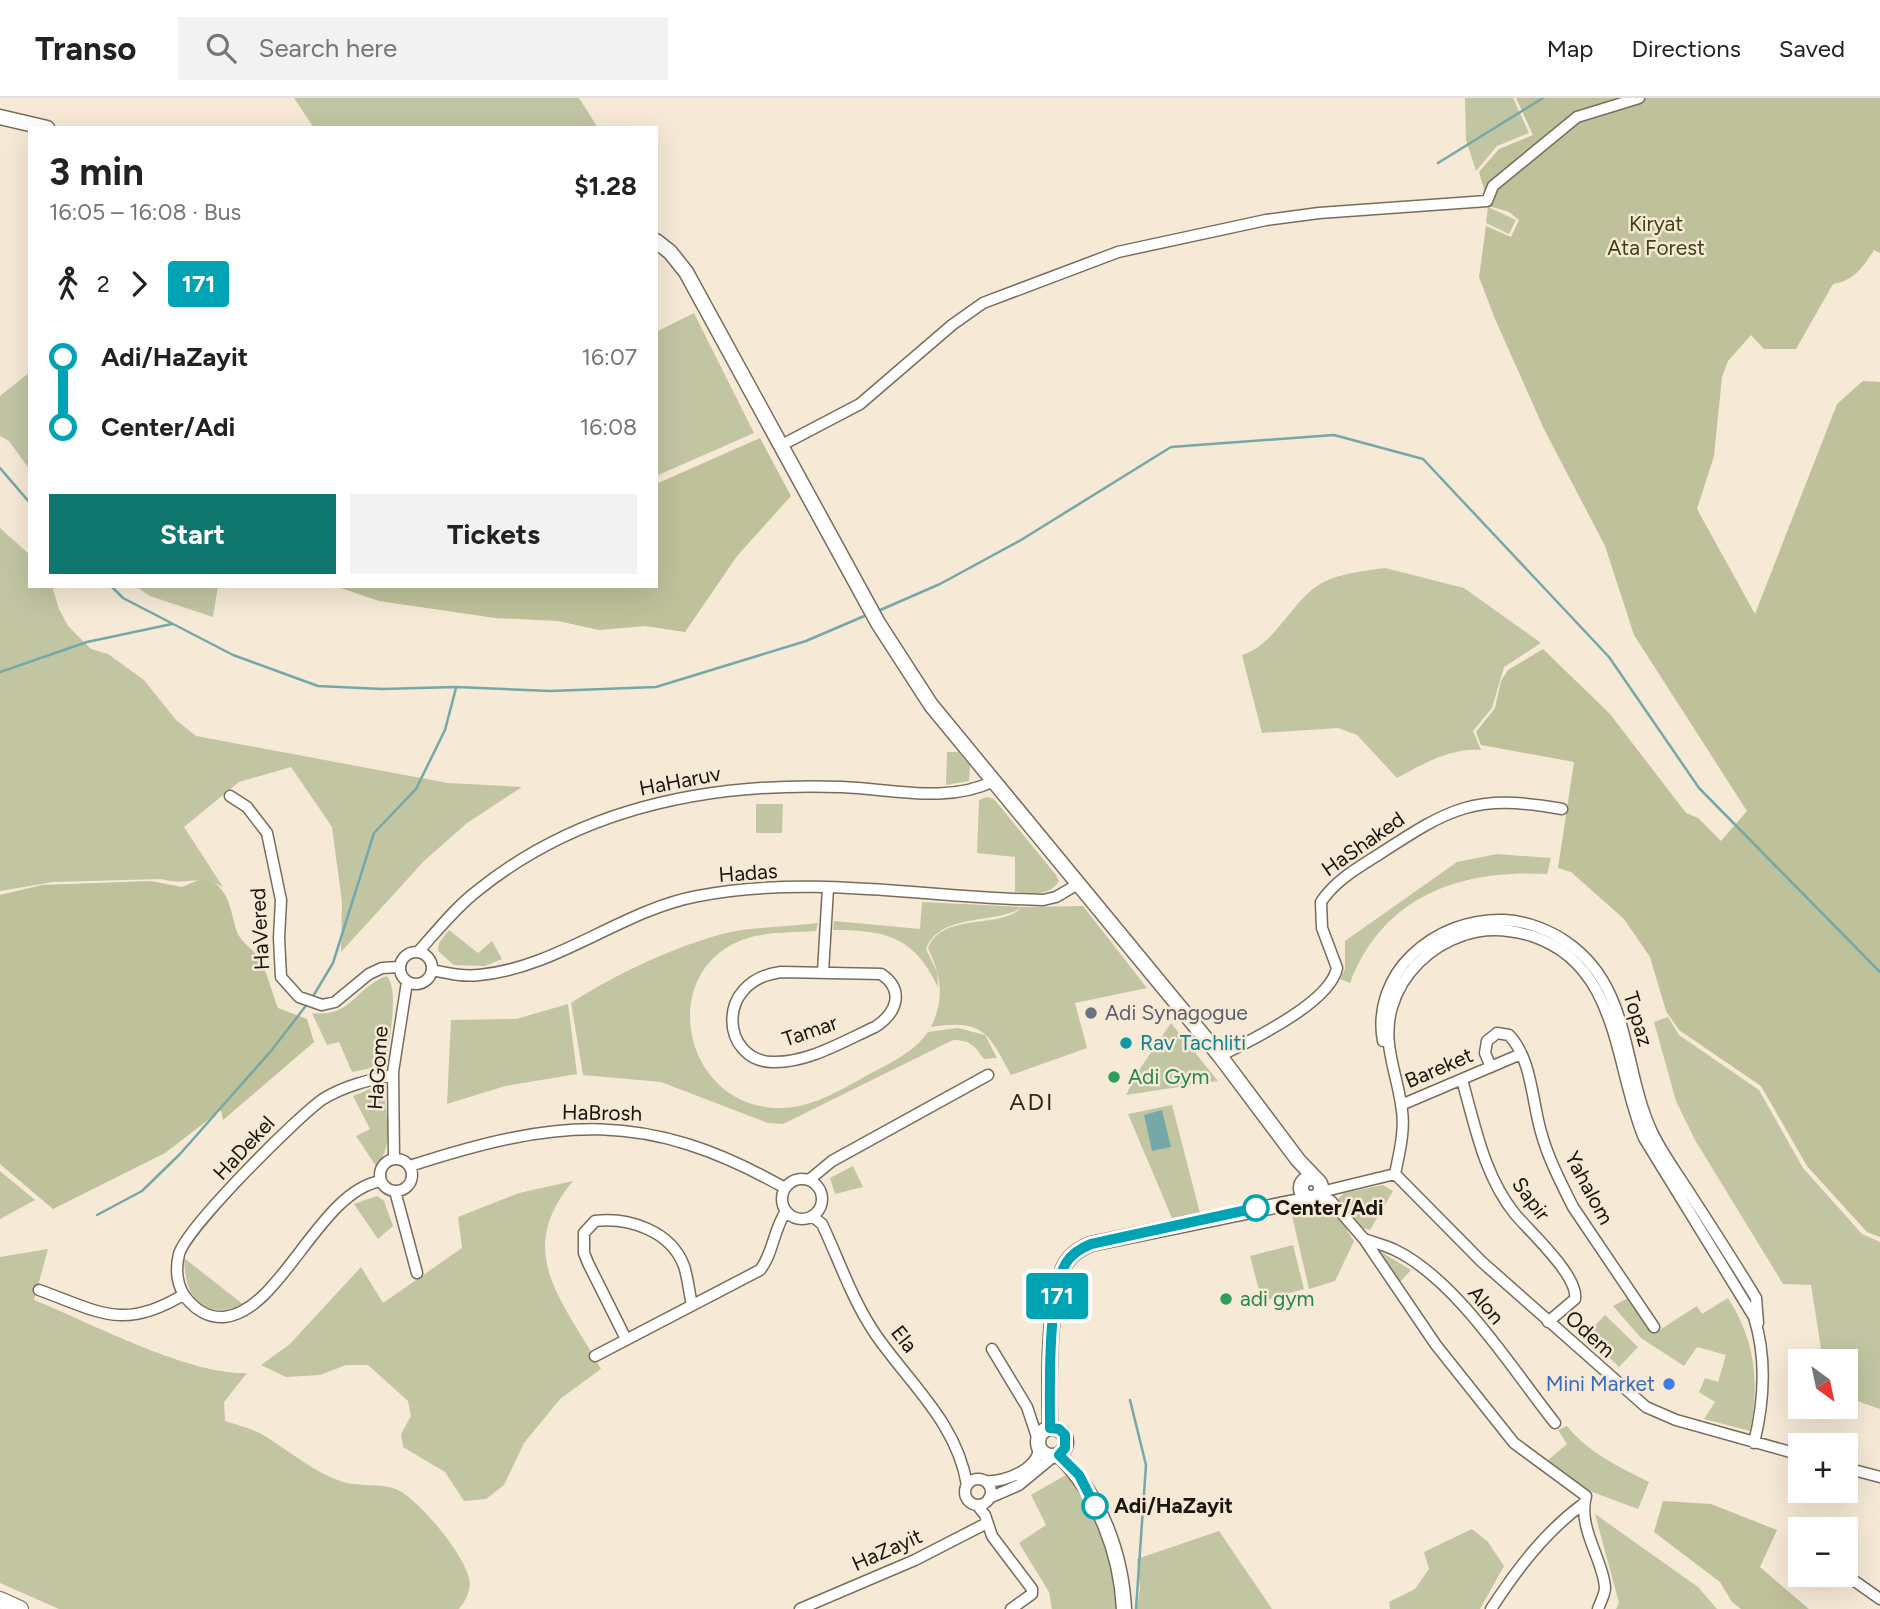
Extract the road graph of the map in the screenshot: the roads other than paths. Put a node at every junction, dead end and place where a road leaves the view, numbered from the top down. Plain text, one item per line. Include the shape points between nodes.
1 (1639, 98) edge
2 (0, 117) edge
3 (38, 126) edge
4 (658, 243) edge
5 (780, 446) junction
6 (994, 782) junction
7 (230, 796) dead end
8 (1562, 809) dead end
9 (1078, 884) junction
10 (828, 888) junction
11 (418, 952) junction
12 (400, 967) junction
13 (432, 970) junction
14 (823, 972) junction
15 (407, 982) junction
16 (1521, 1054) junction
17 (1220, 1056) junction
18 (1491, 1067) junction
19 (393, 1075) junction
20 (988, 1075) dead end
21 (1462, 1080) junction
22 (1401, 1105) junction
23 (394, 1158) junction
24 (410, 1166) junction
25 (1395, 1174) junction
26 (809, 1180) junction
27 (381, 1181) junction
28 (785, 1188) junction
29 (1313, 1188) junction
30 (396, 1191) junction
31 (786, 1211) junction
32 (812, 1216) junction
33 (1364, 1239) junction
34 (417, 1273) dead end
35 (39, 1290) dead end
36 (183, 1295) junction
37 (692, 1305) junction
38 (1548, 1321) junction
39 (1654, 1327) dead end
40 (626, 1339) junction
41 (992, 1349) dead end
42 (595, 1356) dead end
43 (1555, 1423) dead end
44 (1050, 1428) junction
45 (1038, 1443) junction
46 (1754, 1443) junction
47 (1788, 1452) edge
48 (1057, 1456) junction
49 (1858, 1471) edge
50 (1880, 1477) edge
51 (986, 1481) junction
52 (967, 1485) junction
53 (989, 1498) junction
54 (1584, 1504) junction
55 (977, 1505) junction
56 (987, 1522) junction
57 (1858, 1584) edge
58 (0, 1600) edge
59 (1880, 1600) edge
60 (20, 1609) edge
61 (800, 1609) edge
62 (1011, 1609) edge
63 (1124, 1609) edge
64 (1491, 1609) edge
65 (1598, 1609) edge

1 - 5 street via 1577,117 1493,186 1487,201 1266,220 1131,248 1053,274 984,303 860,404
2 - 3 street
4 - 5 street via 686,272
5 - 6 street via 878,623 931,705
6 - 9 street
6 - 11 street, HaHaruv via 954,794 842,787 721,791 620,813 553,840 503,870 456,910
7 - 12 street, HaVered via 247,807 267,834 281,900 281,978 299,997 322,1005 335,1003 369,974
8 - 17 street, HaShaked via 1511,803 1458,808 1434,818 1340,880 1321,902 1322,928 1337,968 1329,985 1289,1017
9 - 10 street, Hadas via 1043,900
9 - 17 street
10 - 13 street, Hadas via 698,896 638,913 558,951 498,972 458,975
10 - 14 street
11 - 12 street via 408,954
11 - 13 street via 430,960
12 - 15 street
13 - 15 street via 422,983
14 - 14 street, Tamar via 766,974 745,986 732,1021 735,1037 751,1057 772,1062 800,1059 875,1027 892,1013 897,996 881,974
15 - 19 street, HaGome
16 - 18 street
16 - 18 street via 1509,1035 1497,1033 1485,1046
16 - 39 street, Yahalom via 1541,1134 1563,1186
17 - 29 street via 1298,1160
18 - 21 street, Bareket
19 - 23 street, HaGome
19 - 36 street, HaDekel via 358,1083 322,1100 252,1166 187,1238 177,1280
20 - 26 street via 832,1161
21 - 22 street, Bareket
21 - 38 street, Sapir via 1496,1186 1576,1291 1575,1299
22 - 25 street, Topaz
22 - 46 street, Topaz via 1389,1060 1388,1026 1395,997 1419,962 1443,944 1481,930 1510,930 1542,939 1587,973 1604,999 1644,1138 1747,1303 1758,1332 1762,1403
23 - 24 street
23 - 27 street via 382,1167
24 - 28 street, HaBrosh via 475,1146 545,1132 630,1130 687,1142 744,1164
24 - 30 street via 409,1185
25 - 29 street
25 - 38 street, Odem via 1455,1237
26 - 28 street via 796,1180
26 - 32 street via 822,1195 818,1212
27 - 30 street
27 - 36 street via 369,1183 342,1202 262,1296 237,1314 213,1316
28 - 31 street
29 - 33 street via 1331,1201
29 - 44 street via 1286,1201 1091,1244 1073,1254 1058,1285 1049,1380
30 - 34 street
31 - 32 street via 799,1219
31 - 37 street via 760,1270
32 - 52 street, Ela via 822,1224 853,1298 876,1335 936,1410
33 - 43 street, Alon via 1407,1256 1441,1284
33 - 54 street via 1475,1397 1514,1443 1586,1496
35 - 36 street via 120,1316 157,1311
37 - 40 street
37 - 40 street via 684,1267 664,1238 630,1224 595,1221 584,1233 584,1253
38 - 46 street, Odem via 1646,1407
40 - 42 street
41 - 45 street via 1027,1407
44 - 45 street via 1042,1432
44 - 48 street via 1059,1429 1067,1439
45 - 48 street via 1045,1455
45 - 51 street via 1033,1461 1013,1476
46 - 47 street, Odem
48 - 53 street via 1019,1485
48 - 63 street via 1079,1475 1104,1523 1114,1550
49 - 50 street
51 - 52 street via 978,1479
51 - 53 street
52 - 55 street via 966,1498
53 - 55 street
54 - 64 street via 1555,1525
54 - 65 street via 1605,1588
55 - 56 street
56 - 61 street, HaZayit via 915,1560
56 - 62 street via 992,1536 1032,1589
57 - 59 street
58 - 60 main road

